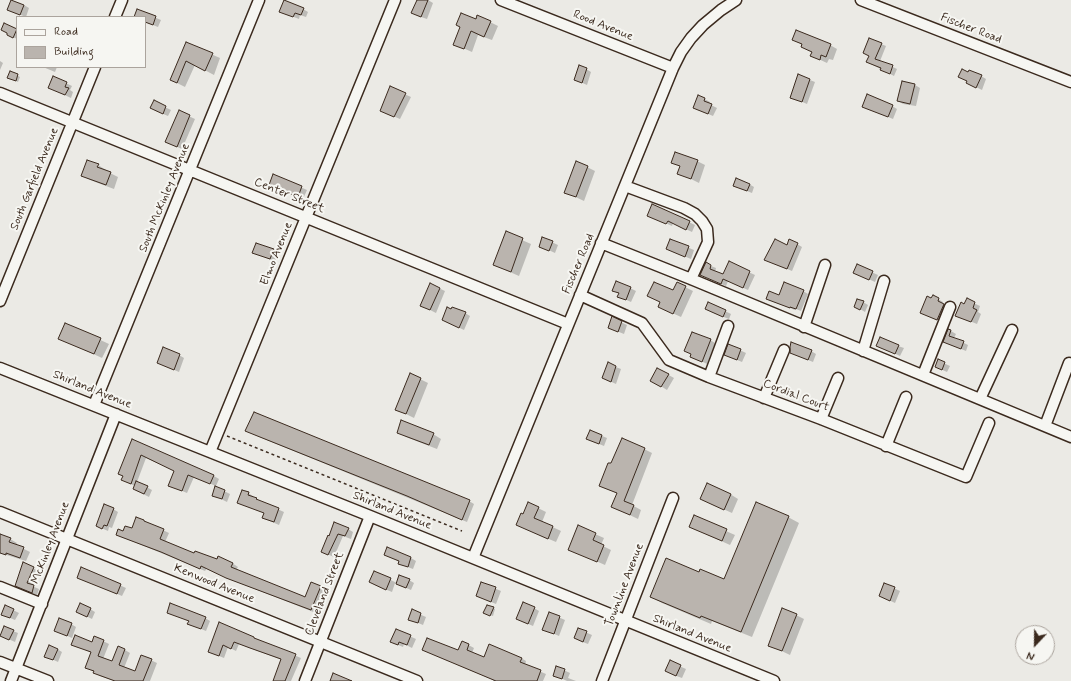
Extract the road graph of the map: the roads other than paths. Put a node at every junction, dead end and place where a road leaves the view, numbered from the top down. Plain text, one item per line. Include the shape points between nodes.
1 (122, 0) edge
2 (259, 0) edge
3 (395, 0) edge
4 (501, 0) edge
5 (736, 0) edge
6 (861, 0) edge
7 (115, 16) edge
8 (95, 68) edge
9 (673, 68) junction
10 (1071, 82) edge
11 (0, 93) edge
12 (72, 122) junction
13 (190, 171) junction
14 (625, 186) junction
15 (306, 217) junction
16 (601, 243) junction
17 (825, 265) dead end
18 (691, 279) junction
19 (884, 282) dead end
20 (580, 295) junction
21 (0, 301) edge
22 (950, 307) dead end
23 (568, 324) junction
24 (728, 326) dead end
25 (804, 327) junction
26 (1012, 330) dead end
27 (784, 350) dead end
28 (863, 351) junction
29 (1069, 363) dead end
30 (0, 368) edge
31 (923, 375) junction
32 (709, 377) junction
33 (838, 378) dead end
34 (906, 396) dead end
35 (764, 398) junction
36 (980, 399) junction
37 (94, 405) junction
38 (116, 414) junction
39 (822, 419) junction
40 (989, 423) dead end
41 (1045, 426) junction
42 (1071, 437) edge
43 (886, 446) junction
44 (210, 452) junction
45 (673, 498) dead end
46 (0, 512) edge
47 (370, 516) junction
48 (67, 539) junction
49 (473, 558) junction
50 (0, 587) edge
51 (42, 604) junction
52 (625, 621) junction
53 (320, 642) junction
54 (0, 662) edge
55 (16, 668) junction
56 (11, 681) edge
57 (48, 681) edge
58 (305, 681) edge
59 (417, 681) edge
60 (602, 681) edge
61 (774, 681) edge

1 - 7 street
2 - 13 street, South McKinley Avenue
3 - 15 street, Elmo Avenue
4 - 9 street, Rood Avenue
5 - 9 street, Fischer Road via 703,24 681,52
6 - 10 street, Fischer Road
8 - 12 street, South Garfield Avenue
9 - 14 street, Fischer Road
11 - 12 street, Center Street
12 - 13 street, Center Street
12 - 21 street, South Garfield Avenue
13 - 15 street, Center Street
13 - 37 street, South McKinley Avenue
14 - 16 street, Fischer Road
14 - 18 street via 684,208 702,220 707,229 708,242
15 - 23 street, Center Street
15 - 44 street, Elmo Avenue
16 - 18 street
16 - 20 street, Fischer Road
17 - 25 street
18 - 25 street
19 - 28 street
20 - 23 street, Fischer Road
20 - 32 street, Cordial Court via 642,323 669,360
22 - 31 street
23 - 49 street, Fischer Road
24 - 32 street
25 - 28 street
26 - 36 street
27 - 35 street
28 - 31 street
29 - 41 street
30 - 37 street, Shirland Avenue
31 - 36 street
32 - 35 street, Cordial Court
33 - 39 street
34 - 43 street
35 - 39 street, Cordial Court
36 - 41 street
37 - 38 street, Shirland Avenue
38 - 44 street, Shirland Avenue
38 - 48 street, McKinley Avenue
39 - 43 street, Cordial Court
40 - 43 street, Cordial Court via 966,477
41 - 42 street
44 - 47 street, Shirland Avenue
45 - 52 street, Townline Avenue
46 - 48 street, Kenwood Avenue
47 - 49 street, Shirland Avenue
47 - 53 street, Cleveland Street
48 - 51 street, McKinley Avenue
48 - 53 street, Kenwood Avenue
49 - 52 street, Shirland Avenue
50 - 51 street
51 - 55 street, McKinley Avenue
52 - 60 street, Townline Avenue
52 - 61 street, Shirland Avenue
53 - 58 street, Cleveland Street
53 - 59 street, Kenwood Avenue
54 - 55 street
55 - 56 street, McKinley Avenue
55 - 57 street

